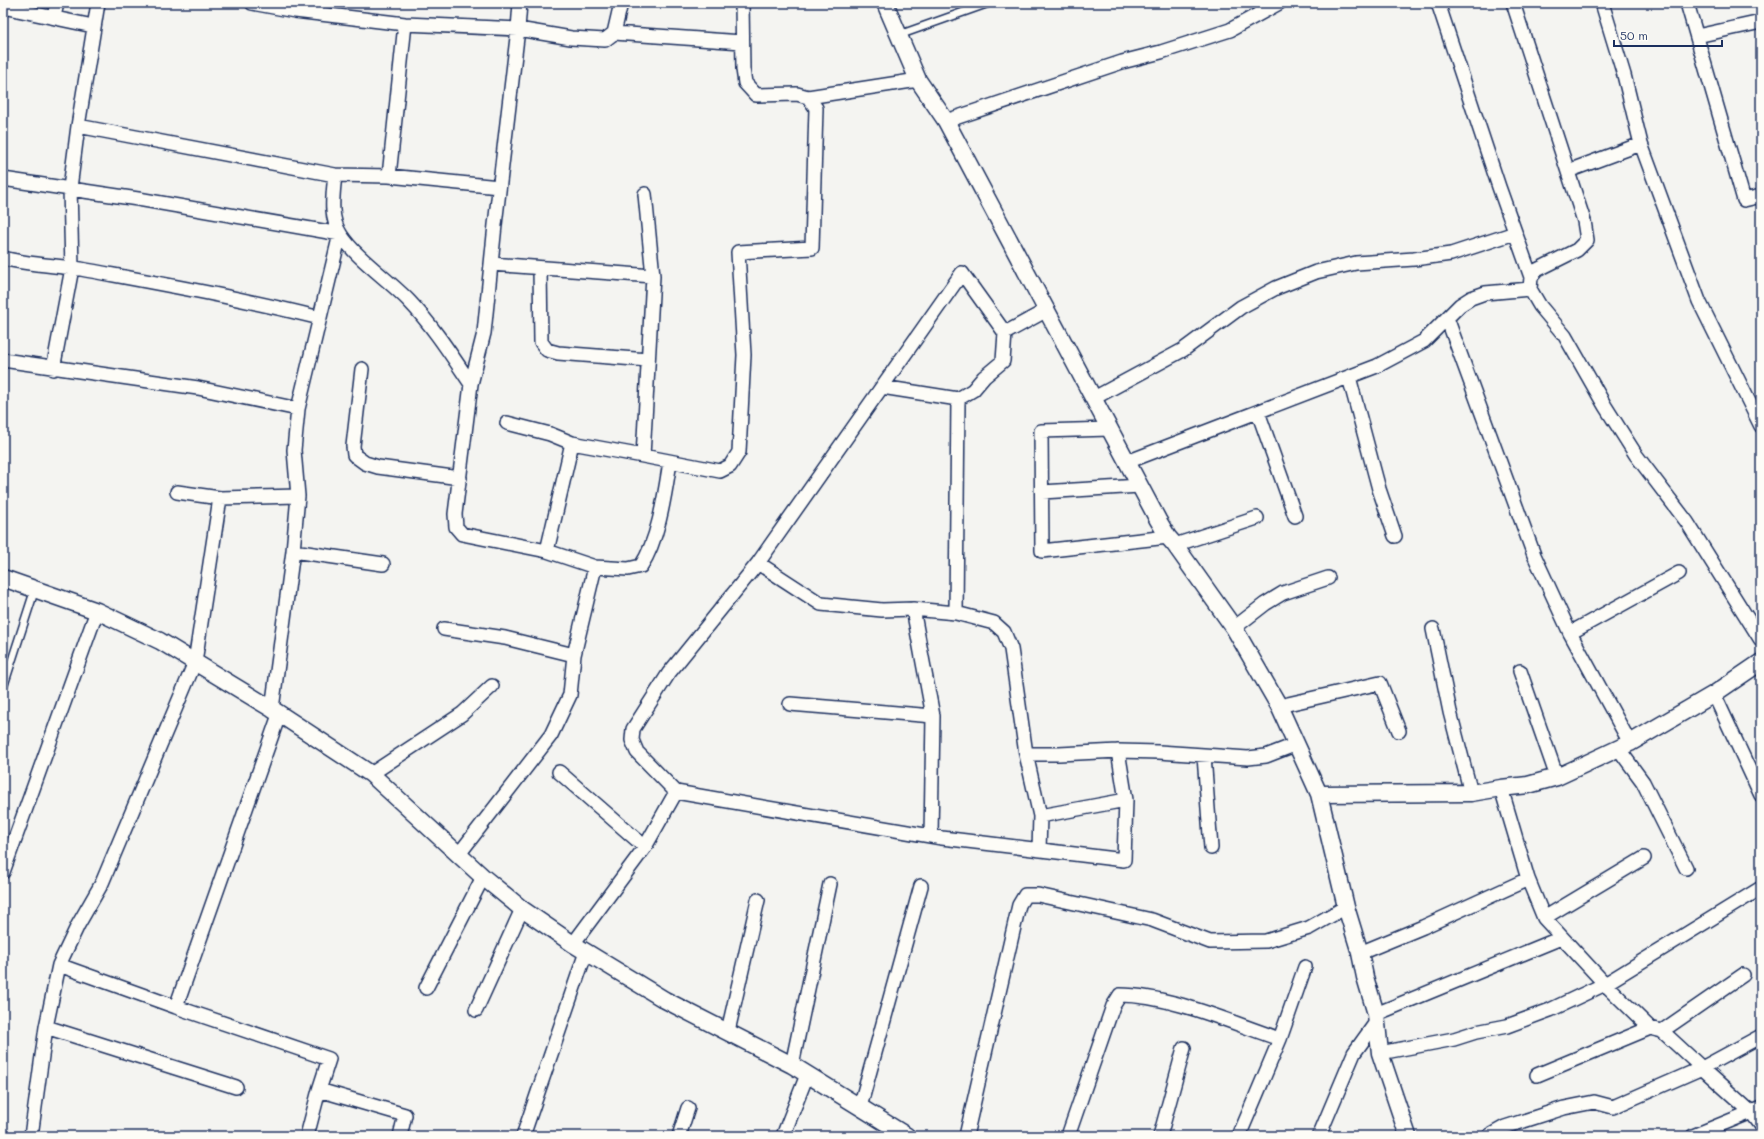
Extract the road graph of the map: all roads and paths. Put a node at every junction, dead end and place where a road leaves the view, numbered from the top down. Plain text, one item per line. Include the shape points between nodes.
1 (57, 3) edge
2 (98, 3) edge
3 (252, 3) edge
4 (520, 3) edge
5 (622, 3) edge
6 (742, 3) edge
7 (885, 3) edge
8 (988, 3) edge
9 (1279, 3) edge
10 (1438, 3) edge
11 (1513, 3) edge
12 (1602, 3) edge
13 (1687, 3) edge
14 (3, 7) edge
15 (54, 17) junction
16 (1761, 22) edge
17 (405, 24) junction
18 (93, 26) junction
19 (518, 29) junction
20 (614, 33) junction
21 (899, 35) junction
22 (1697, 36) junction
23 (742, 42) junction
24 (918, 80) junction
25 (808, 97) junction
26 (946, 121) junction
27 (78, 126) junction
28 (1641, 144) junction
29 (1568, 171) junction
30 (335, 175) junction
31 (389, 176) junction
32 (3, 178) edge
33 (499, 187) junction
34 (70, 188) junction
35 (646, 194) dead end
36 (1761, 196) edge
37 (1515, 233) junction
38 (340, 234) junction
39 (3, 258) edge
40 (491, 264) junction
41 (72, 268) junction
42 (540, 268) junction
43 (653, 276) junction
44 (1530, 283) junction
45 (1047, 310) junction
46 (320, 318) junction
47 (1447, 318) junction
48 (1005, 333) junction
49 (3, 360) edge
50 (648, 360) junction
51 (53, 368) junction
52 (362, 370) dead end
53 (1349, 377) junction
54 (471, 384) junction
55 (882, 387) junction
56 (1094, 398) junction
57 (958, 399) junction
58 (298, 409) junction
59 (1258, 412) junction
60 (507, 423) dead end
61 (1761, 426) edge
62 (1110, 429) junction
63 (572, 443) junction
64 (643, 456) junction
65 (670, 462) junction
66 (1127, 462) junction
67 (460, 478) junction
68 (1140, 486) junction
69 (177, 492) dead end
70 (1042, 492) junction
71 (298, 496) junction
72 (220, 498) junction
73 (1295, 516) dead end
74 (1257, 518) dead end
75 (1395, 536) dead end
76 (1171, 541) junction
77 (293, 550) junction
78 (546, 551) junction
79 (758, 563) junction
80 (383, 564) dead end
81 (595, 567) junction
82 (1679, 572) dead end
83 (3, 578) edge
84 (1328, 578) dead end
85 (35, 589) junction
86 (913, 609) junction
87 (97, 611) junction
88 (956, 613) junction
89 (1234, 628) junction
90 (444, 629) dead end
91 (1433, 629) dead end
92 (1570, 632) junction
93 (1761, 640) edge
94 (574, 655) junction
95 (195, 662) junction
96 (1761, 662) edge
97 (1520, 670) dead end
98 (492, 686) dead end
99 (3, 688) edge
100 (1714, 694) junction
101 (790, 704) dead end
102 (1279, 706) junction
103 (276, 712) junction
104 (933, 716) junction
105 (1399, 731) dead end
106 (1296, 744) junction
107 (1624, 745) junction
108 (1118, 751) junction
109 (1026, 754) junction
110 (1204, 756) junction
111 (559, 772) dead end
112 (371, 774) junction
113 (1557, 777) junction
114 (1501, 788) junction
115 (676, 792) junction
116 (1471, 793) junction
117 (1320, 794) junction
118 (1761, 795) edge
119 (1126, 800) junction
120 (1040, 816) junction
121 (931, 836) junction
122 (645, 847) junction
123 (1211, 848) dead end
124 (1040, 850) junction
125 (459, 854) junction
126 (1644, 858) dead end
127 (1686, 868) dead end
128 (3, 872) edge
129 (483, 876) junction
130 (1528, 878) junction
131 (830, 884) dead end
132 (921, 886) dead end
133 (1759, 893) edge
134 (758, 900) dead end
135 (1346, 907) junction
136 (522, 908) junction
137 (1544, 918) junction
138 (1561, 938) junction
139 (580, 948) junction
140 (1360, 953) junction
141 (59, 966) junction
142 (1305, 967) dead end
143 (1743, 975) dead end
144 (1605, 984) junction
145 (426, 988) dead end
146 (176, 1006) junction
147 (476, 1010) dead end
148 (1376, 1018) junction
149 (46, 1027) junction
150 (1656, 1029) junction
151 (728, 1031) junction
152 (1761, 1036) edge
153 (1280, 1039) junction
154 (1184, 1048) dead end
155 (1380, 1053) junction
156 (792, 1065) junction
157 (1702, 1068) junction
158 (807, 1075) junction
159 (1536, 1075) dead end
160 (236, 1087) dead end
161 (319, 1090) junction
162 (860, 1107) junction
163 (688, 1108) dead end
164 (1756, 1110) edge
165 (879, 1118) junction
166 (1761, 1125) edge
167 (31, 1136) edge
168 (307, 1136) edge
169 (400, 1136) edge
170 (523, 1136) edge
171 (679, 1136) edge
172 (783, 1136) edge
173 (891, 1136) edge
174 (907, 1136) edge
175 (966, 1136) edge
176 (1068, 1136) edge
177 (1160, 1136) edge
178 (1239, 1136) edge
179 (1319, 1136) edge
180 (1408, 1136) edge
181 (1489, 1136) edge
182 (1693, 1136) edge

1 - 15 street
2 - 18 street
3 - 17 street via 295,11
4 - 19 street
5 - 20 street
6 - 23 street
7 - 21 street
8 - 21 lane
9 - 26 street via 1230,30 1122,62
10 - 37 street
11 - 29 street
12 - 28 street via 1624,75
13 - 22 street
14 - 15 street
15 - 18 street
16 - 22 street
17 - 19 street
17 - 31 street
18 - 27 street
19 - 20 street via 571,38 604,40
19 - 33 street
20 - 23 street
21 - 24 street
22 - 36 street via 1744,200
23 - 25 street via 745,83 756,95 797,94
24 - 25 street
24 - 26 street
25 - 65 street via 816,108 812,248 738,252 744,355 739,452 730,466 720,471
26 - 45 street
27 - 30 street
27 - 34 street
28 - 29 street
28 - 61 street via 1699,301
29 - 44 street via 1584,221 1587,240 1577,250 1537,270
30 - 31 street
30 - 38 street via 332,202
31 - 33 street
32 - 34 street
33 - 40 street
34 - 38 street
34 - 41 street
35 - 43 street
37 - 44 street
37 - 56 street via 1451,254 1356,263 1316,272 1276,288 1241,307 1183,350
38 - 46 street
38 - 54 street via 355,252 410,302 446,346
39 - 41 street
40 - 42 street
40 - 54 street via 484,333
41 - 46 street via 271,306
41 - 51 street
42 - 43 street
42 - 50 street via 541,342 547,350
43 - 50 street
44 - 47 street via 1472,298 1460,304
44 - 93 street via 1540,306 1565,336 1636,455 1687,522
45 - 48 street
45 - 56 street
46 - 58 street
47 - 53 street via 1424,341 1377,366
47 - 92 street via 1534,555
48 - 55 street via 962,273
48 - 57 street via 1003,361 973,390
49 - 51 street
50 - 64 street
51 - 58 street via 198,388
52 - 67 street via 354,454 365,463 378,467
53 - 59 street
53 - 75 street via 1379,489
54 - 67 street
55 - 57 street
55 - 79 street
56 - 62 street
57 - 88 street
58 - 71 street via 294,450
59 - 66 street
59 - 73 street
60 - 63 street via 550,434
62 - 66 street
62 - 70 street via 1041,431
63 - 64 street
63 - 78 street
64 - 65 street
65 - 81 street via 649,553 642,566 628,569
66 - 68 street
67 - 78 street via 455,514 456,527 462,534
68 - 70 street
68 - 76 street
69 - 72 street
70 - 76 street via 1042,551
71 - 72 street
71 - 77 street
72 - 95 street
74 - 76 street
76 - 89 street
77 - 80 street
77 - 103 street
78 - 81 street
79 - 86 street via 821,604 882,610
79 - 115 street via 669,673 633,729 632,740 637,752
81 - 94 street
82 - 92 street
83 - 85 street
84 - 89 street via 1283,593
85 - 87 street
85 - 99 lane
86 - 88 street
86 - 104 street
87 - 95 street via 160,641
87 - 128 street
88 - 109 street via 994,623 1004,632 1011,649
89 - 102 street
90 - 94 street via 505,638
91 - 116 street via 1450,712
92 - 107 street
94 - 125 street via 570,695 551,735
95 - 103 street
95 - 141 street via 102,883
96 - 100 street
97 - 113 street
98 - 112 street via 462,714
100 - 107 street
100 - 118 street
101 - 104 street
102 - 105 street via 1380,683
102 - 106 street
103 - 112 street
103 - 146 street
104 - 121 street
106 - 110 street via 1266,756
106 - 117 street
107 - 113 street
107 - 127 street
108 - 109 street
108 - 110 street
108 - 119 street
109 - 120 street
110 - 123 street
111 - 122 street
112 - 125 street
113 - 114 street via 1528,785
114 - 116 street
114 - 130 street
115 - 121 street
115 - 122 street
116 - 117 street
117 - 135 street
119 - 120 street
119 - 124 street via 1124,860
120 - 124 street
121 - 124 street
122 - 139 street
125 - 129 street
126 - 137 street
129 - 136 street
129 - 145 street
130 - 137 street
130 - 140 street
131 - 156 street
132 - 162 street
133 - 144 street
134 - 151 street
135 - 140 street
135 - 175 street via 1309,928 1266,941 1210,942 1152,920 1038,895 1025,895 1019,905
136 - 139 street
136 - 147 street
137 - 138 street
138 - 144 street
138 - 148 street
139 - 151 street via 665,1000
139 - 170 street
140 - 148 street
141 - 146 street
141 - 149 street
142 - 153 street
143 - 150 street
144 - 150 street
144 - 155 street via 1550,1010 1507,1026
146 - 161 street via 329,1059
148 - 155 street
148 - 179 street via 1354,1053
149 - 160 street
149 - 167 street
150 - 157 street
150 - 159 street
151 - 156 street
152 - 157 street
153 - 176 street via 1181,1006 1138,995 1120,995 1113,1006
153 - 178 street
154 - 177 street
155 - 180 street
156 - 158 street
157 - 164 street
157 - 181 street via 1613,1107 1594,1102 1564,1108 1505,1127
158 - 162 street
158 - 172 street
161 - 168 street
161 - 169 street via 405,1115
162 - 165 street
163 - 171 street
164 - 166 street
164 - 182 street
165 - 173 street
165 - 174 street

